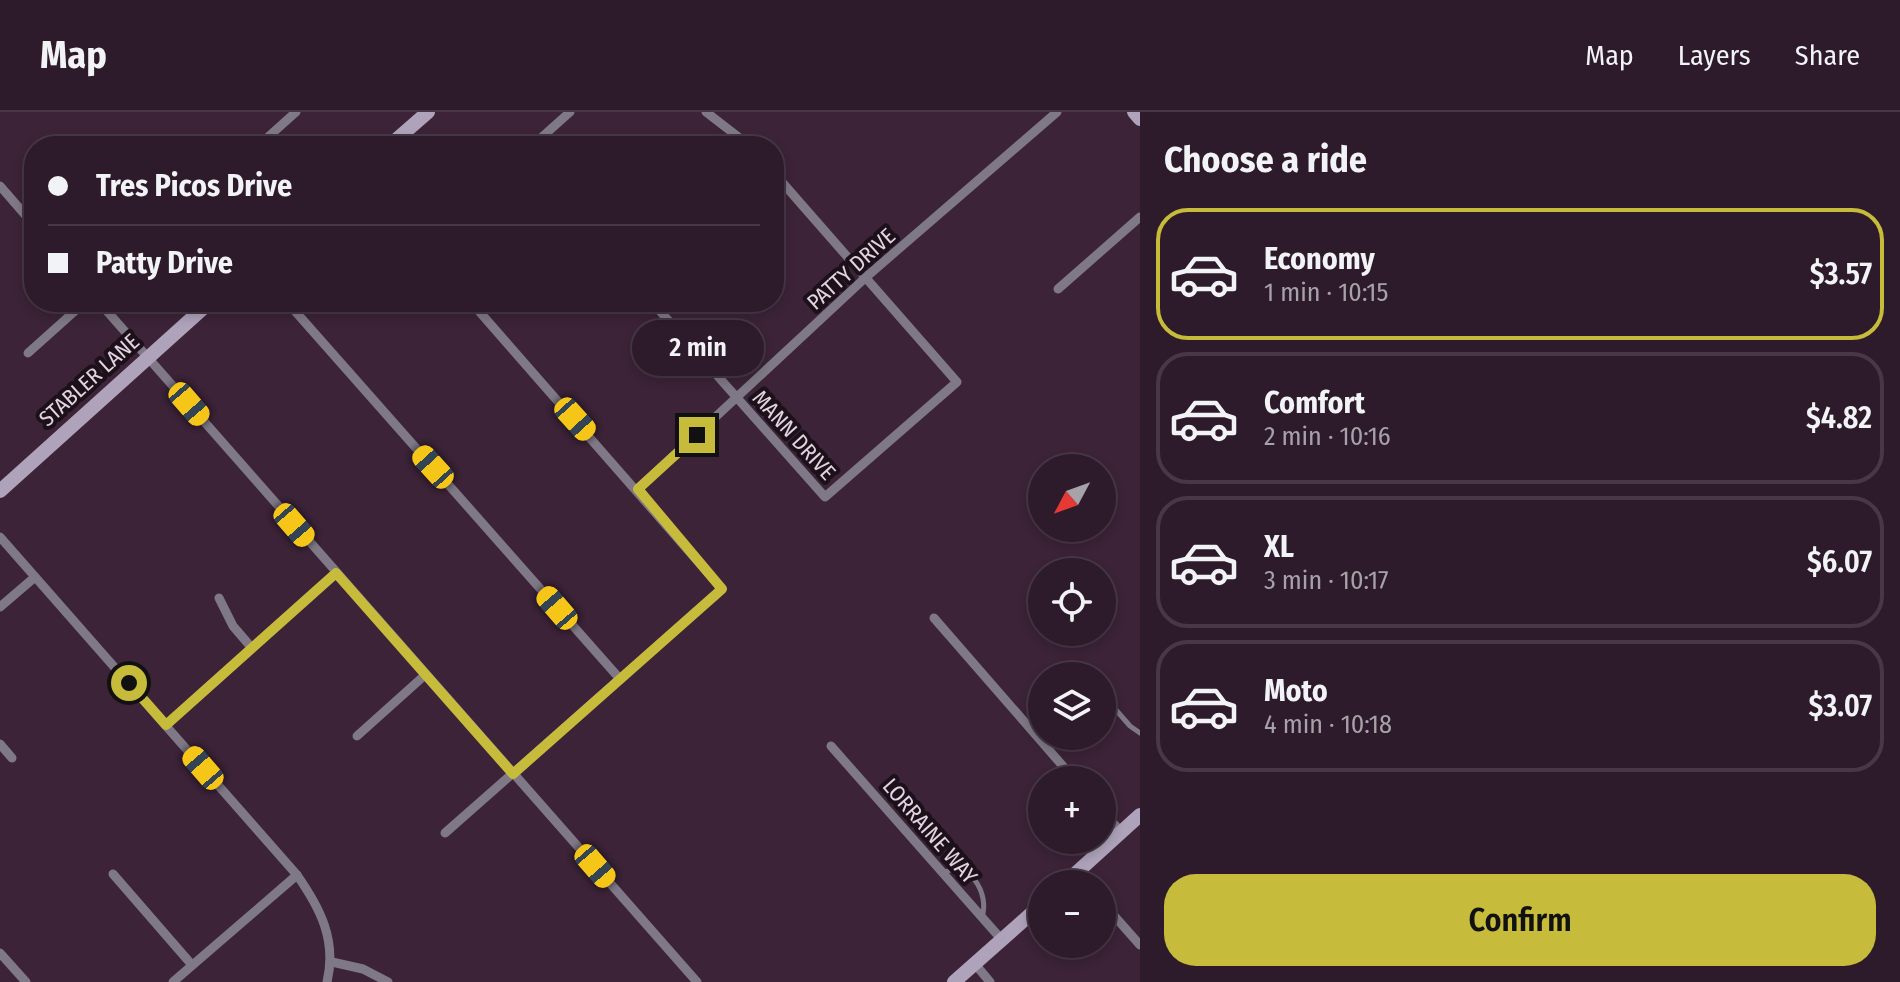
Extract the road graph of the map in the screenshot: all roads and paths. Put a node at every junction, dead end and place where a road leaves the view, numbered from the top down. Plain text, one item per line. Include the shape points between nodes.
1 (296, 112) edge
2 (428, 112) edge
3 (570, 112) edge
4 (706, 112) edge
5 (1057, 112) edge
6 (1134, 112) edge
7 (1140, 119) edge
8 (269, 136) edge
9 (400, 136) edge
10 (543, 136) edge
11 (737, 136) edge
12 (784, 185) edge
13 (0, 186) edge
14 (24, 214) edge
15 (1140, 217) edge
16 (865, 278) junction
17 (1058, 289) dead end
18 (74, 312) edge
19 (108, 312) edge
20 (198, 312) edge
21 (296, 312) edge
22 (480, 312) edge
23 (661, 312) edge
24 (28, 353) dead end
25 (147, 356) junction
26 (737, 399) junction
27 (638, 489) junction
28 (0, 491) edge
29 (0, 537) edge
30 (336, 573) junction
31 (35, 577) junction
32 (219, 598) dead end
33 (0, 607) edge
34 (934, 618) dead end
35 (251, 647) junction
36 (425, 675) junction
37 (620, 679) junction
38 (1116, 710) edge
39 (166, 725) junction
40 (1140, 733) edge
41 (357, 736) dead end
42 (0, 744) edge
43 (831, 746) dead end
44 (12, 758) dead end
45 (1063, 766) edge
46 (513, 774) junction
47 (1140, 815) edge
48 (1116, 826) edge
49 (1121, 832) junction
50 (445, 833) dead end
51 (1088, 870) edge
52 (943, 873) junction
53 (113, 874) dead end
54 (297, 875) junction
55 (1028, 917) edge
56 (982, 918) junction
57 (1116, 918) edge
58 (1002, 940) junction
59 (1140, 945) edge
60 (0, 953) edge
61 (332, 962) junction
62 (975, 964) junction
63 (192, 965) junction
64 (26, 982) edge
65 (173, 982) edge
66 (327, 982) edge
67 (388, 982) edge
68 (697, 982) edge
69 (954, 982) edge
70 (990, 982) edge

1 - 8 street
2 - 9 street
3 - 10 street
4 - 11 street
5 - 16 street, PATTY DRIVE
6 - 7 street
12 - 16 street
13 - 14 street
15 - 17 street
16 - 26 street, PATTY DRIVE
16 - 26 street, MANN DRIVE via 957,382 825,497
18 - 24 street
19 - 25 street
20 - 25 street, STABLER LANE
21 - 37 street
22 - 27 street
23 - 26 street, MANN DRIVE
25 - 28 street, STABLER LANE
25 - 30 street
26 - 27 street, PATTY DRIVE
27 - 37 street via 722,589
29 - 31 street
30 - 35 street
30 - 36 street
31 - 33 street
31 - 39 street
32 - 35 street
34 - 45 street
35 - 39 street
36 - 41 street
36 - 46 street
37 - 46 street
38 - 40 lane
39 - 54 street
42 - 44 street
43 - 52 street, LORRAINE WAY
46 - 50 street
46 - 68 street
47 - 49 street
48 - 49 street
49 - 51 street
52 - 56 street, LORRAINE WAY
52 - 56 lane via 959,869 970,875 986,906
53 - 63 street
54 - 61 street via 320,909
54 - 63 street
55 - 58 street
56 - 58 street, LORRAINE WAY
57 - 59 street
58 - 62 street
60 - 64 street
61 - 66 street
61 - 67 street
62 - 69 street
62 - 70 street
63 - 65 street

